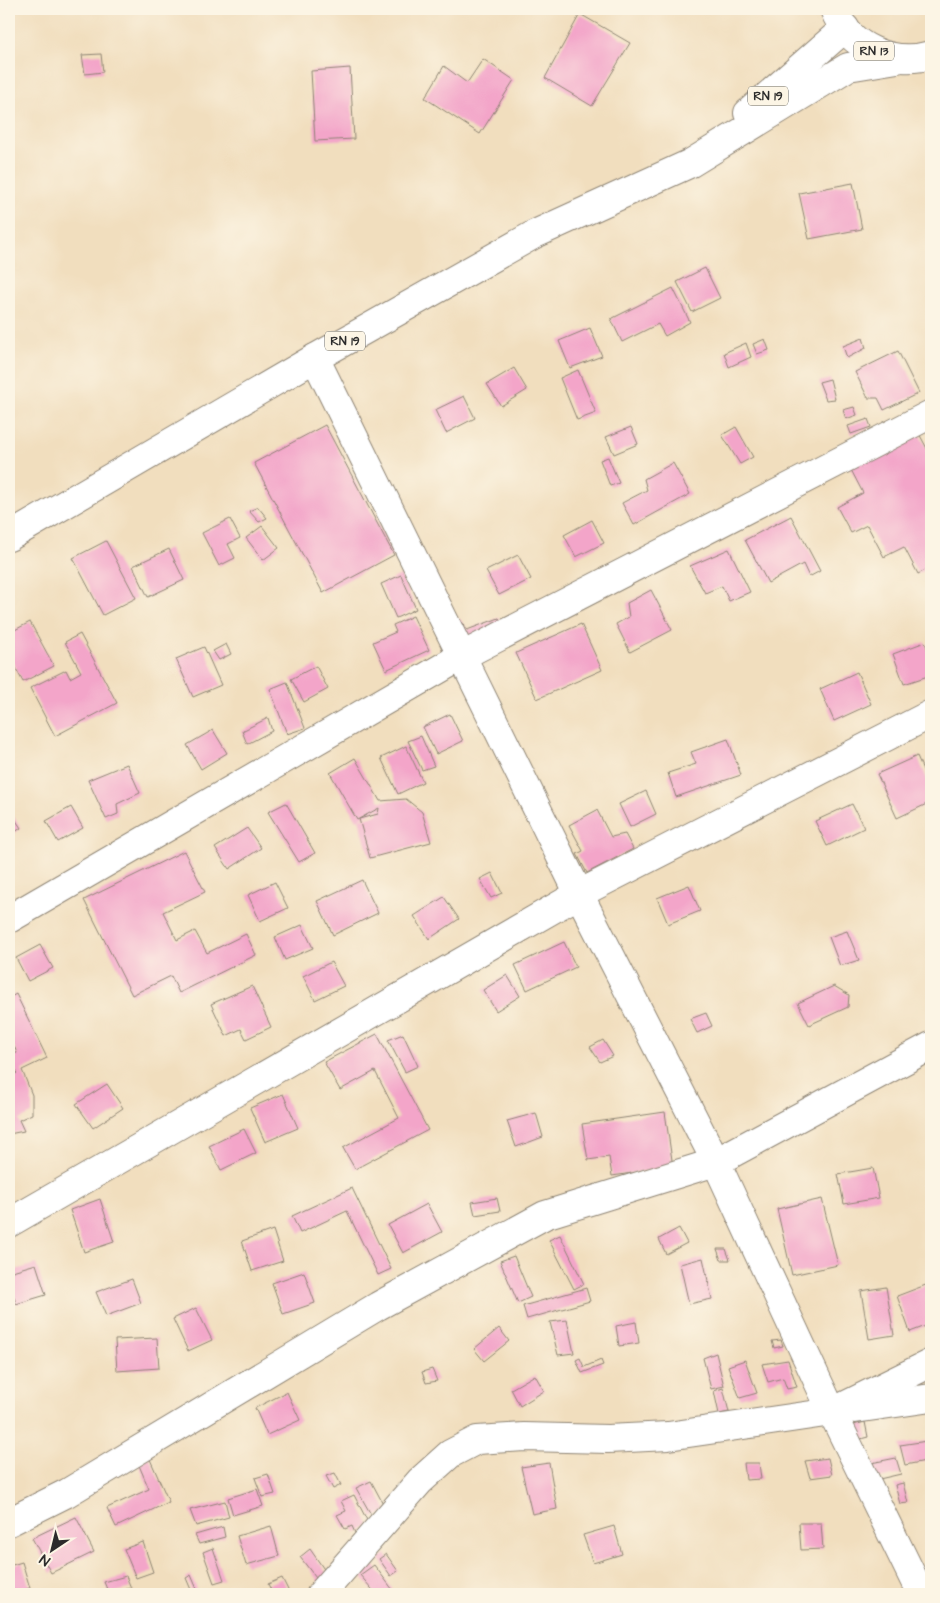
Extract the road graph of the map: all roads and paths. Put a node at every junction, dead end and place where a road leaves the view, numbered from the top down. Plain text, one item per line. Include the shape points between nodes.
1 (839, 18) edge
2 (931, 55) edge
3 (897, 59) junction
4 (691, 163) junction
5 (315, 358) junction
6 (931, 414) edge
7 (9, 537) edge
8 (462, 656) junction
9 (931, 714) edge
10 (579, 894) junction
11 (9, 919) edge
12 (931, 1046) edge
13 (716, 1162) junction
14 (9, 1223) edge
15 (931, 1363) edge
16 (931, 1398) edge
17 (832, 1412) junction
18 (9, 1522) edge
19 (321, 1594) edge
20 (921, 1594) edge

1 - 3 street, RN 13 via 860,43 877,54
1 - 4 street, RN 19
2 - 3 street, RN 13
3 - 4 street, RN 19 via 848,67
4 - 5 street, RN 19 via 535,234
5 - 7 street, RN 19
5 - 8 street
6 - 8 street
8 - 10 street
8 - 11 street
9 - 10 street
10 - 13 street
10 - 14 street
12 - 13 street
13 - 17 street
13 - 18 street via 545,1215 378,1306 67,1493
15 - 17 street
16 - 17 street
17 - 19 street via 668,1436 477,1440 450,1454 420,1481
17 - 20 street

